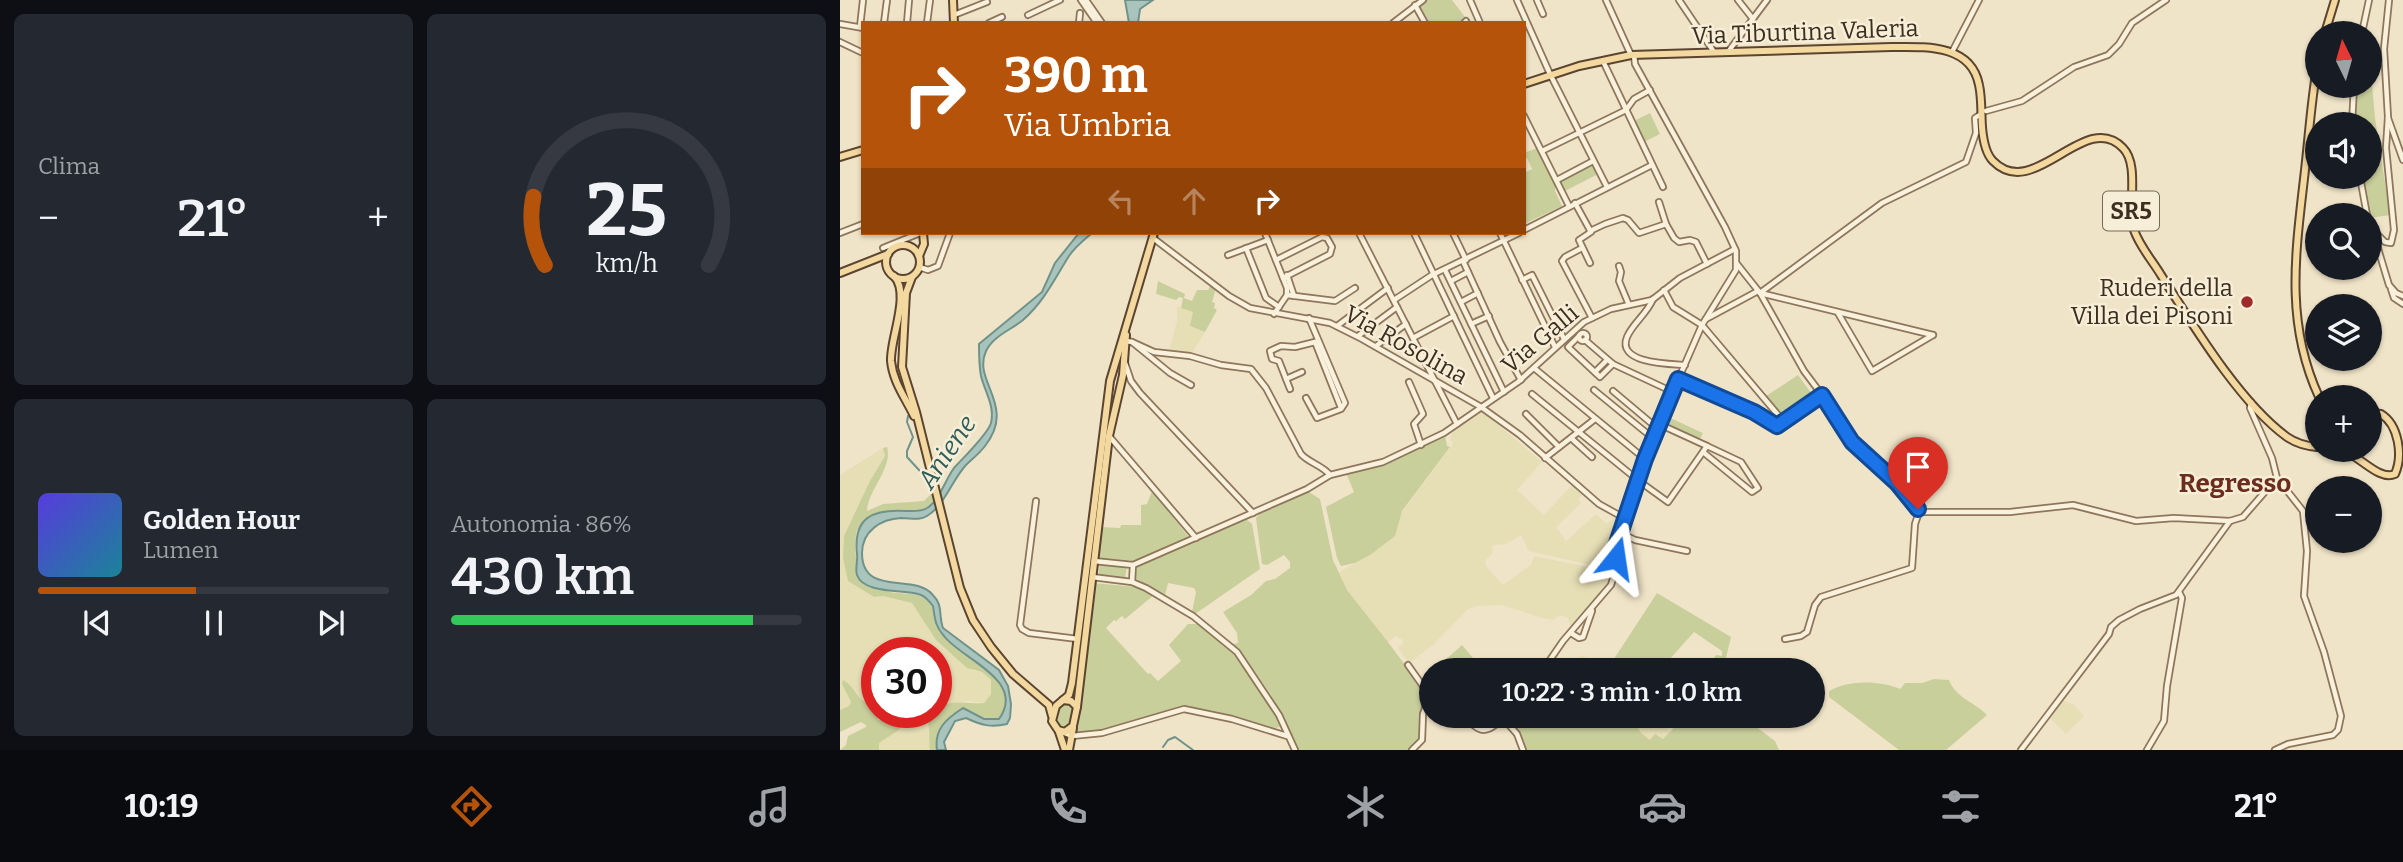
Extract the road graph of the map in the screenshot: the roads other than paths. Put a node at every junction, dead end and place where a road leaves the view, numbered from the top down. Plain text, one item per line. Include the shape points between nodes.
1 (863, 0) edge
2 (887, 0) edge
3 (909, 0) edge
4 (930, 0) edge
5 (953, 0) edge
6 (1060, 0) edge
7 (1084, 0) edge
8 (1423, 0) edge
9 (1470, 0) edge
10 (1517, 0) edge
11 (1537, 0) edge
12 (1606, 0) edge
13 (1679, 0) edge
14 (1738, 0) edge
15 (1767, 0) edge
16 (1979, 0) edge
17 (2166, 0) edge
18 (2335, 0) edge
19 (2369, 0) edge
20 (2389, 0) edge
21 (987, 2) dead end
22 (1415, 5) junction
23 (1080, 13) dead end
24 (1543, 14) dead end
25 (1028, 15) dead end
26 (1002, 17) dead end
27 (954, 19) edge
28 (1753, 19) junction
29 (862, 21) edge
30 (884, 21) edge
31 (907, 21) edge
32 (927, 21) edge
33 (993, 21) edge
34 (1079, 21) edge
35 (1096, 21) edge
36 (1100, 21) edge
37 (1395, 21) edge
38 (1424, 21) edge
39 (1479, 21) edge
40 (2329, 21) edge
41 (2365, 21) edge
42 (840, 24) edge
43 (861, 28) edge
44 (840, 42) edge
45 (861, 52) edge
46 (1728, 52) junction
47 (1952, 52) junction
48 (1714, 53) junction
49 (1632, 55) junction
50 (1602, 60) junction
51 (1550, 75) junction
52 (1526, 83) edge
53 (1650, 90) junction
54 (2313, 98) edge
55 (1626, 110) junction
56 (1983, 113) junction
57 (2388, 117) junction
58 (1526, 120) edge
59 (1579, 133) junction
60 (861, 151) edge
61 (1542, 151) junction
62 (840, 157) edge
63 (2403, 160) edge
64 (1593, 161) junction
65 (1652, 165) junction
66 (1557, 180) junction
67 (1607, 187) junction
68 (1663, 187) dead end
69 (1659, 202) dead end
70 (1575, 203) junction
71 (1569, 206) junction
72 (1666, 224) junction
73 (861, 226) edge
74 (1526, 229) edge
75 (1590, 232) junction
76 (840, 233) edge
77 (917, 235) edge
78 (922, 235) edge
79 (949, 235) edge
80 (1152, 235) edge
81 (1153, 235) edge
82 (1266, 235) edge
83 (1360, 235) edge
84 (1415, 235) edge
85 (1454, 235) edge
86 (1501, 235) edge
87 (1515, 235) edge
88 (2382, 239) edge
89 (1268, 240) junction
90 (1504, 240) junction
91 (924, 243) junction
92 (906, 246) junction
93 (1582, 247) junction
94 (883, 248) dead end
95 (1246, 248) junction
96 (1735, 249) junction
97 (889, 253) junction
98 (919, 256) junction
99 (1228, 256) dead end
100 (1276, 260) junction
101 (1464, 260) junction
102 (870, 262) junction
103 (1590, 263) dead end
104 (2382, 263) edge
105 (1707, 264) junction
106 (1737, 264) junction
107 (1619, 265) dead end
108 (887, 266) junction
109 (921, 268) junction
110 (1445, 270) junction
111 (1468, 272) junction
112 (840, 273) edge
113 (1435, 274) junction
114 (894, 276) junction
115 (912, 277) junction
116 (1285, 277) junction
117 (1522, 280) junction
118 (1451, 281) junction
119 (2389, 285) junction
120 (1355, 288) dead end
121 (1388, 288) junction
122 (1664, 290) junction
123 (1759, 292) junction
124 (1294, 293) junction
125 (1478, 293) junction
126 (1287, 294) junction
127 (2403, 296) edge
128 (1653, 299) junction
129 (1394, 300) junction
130 (1461, 302) junction
131 (2403, 304) edge
132 (1629, 305) junction
133 (1279, 307) junction
134 (1397, 307) junction
135 (1838, 312) junction
136 (1274, 314) junction
137 (1454, 316) junction
138 (1489, 316) junction
139 (1309, 318) junction
140 (1592, 318) junction
141 (1703, 323) junction
142 (1406, 324) junction
143 (1471, 324) junction
144 (1125, 326) junction
145 (1337, 326) junction
146 (1577, 327) junction
147 (1358, 336) junction
148 (1413, 338) junction
149 (1582, 338) junction
150 (1564, 339) junction
151 (1316, 340) junction
152 (1129, 342) junction
153 (1376, 347) junction
154 (1555, 347) junction
155 (1607, 360) junction
156 (1115, 361) junction
157 (1124, 362) junction
158 (1613, 365) junction
159 (1685, 365) junction
160 (1534, 368) junction
161 (1302, 372) dead end
162 (1595, 372) junction
163 (1286, 379) junction
164 (1678, 379) junction
165 (1521, 380) junction
166 (1434, 381) junction
167 (1409, 382) dead end
168 (1191, 385) dead end
169 (2314, 385) edge
170 (1109, 388) junction
171 (1290, 389) dead end
172 (1119, 390) junction
173 (1594, 390) dead end
174 (1613, 391) dead end
175 (1504, 392) junction
176 (1673, 392) junction
177 (1140, 393) junction
178 (1532, 394) dead end
179 (1822, 395) junction
180 (1306, 398) dead end
181 (1493, 398) junction
182 (2251, 402) junction
183 (1480, 407) junction
184 (1526, 414) dead end
185 (2382, 416) edge
186 (1595, 419) junction
187 (1784, 422) junction
188 (1457, 424) junction
189 (1658, 426) junction
190 (1579, 432) junction
191 (1109, 436) junction
192 (921, 438) junction
193 (1571, 438) junction
194 (1654, 439) junction
195 (1422, 444) junction
196 (2305, 445) edge
197 (1707, 446) junction
198 (1559, 447) junction
199 (1703, 452) junction
200 (1592, 457) dead end
201 (1545, 458) junction
202 (1645, 459) junction
203 (2364, 462) edge
204 (1329, 475) junction
205 (2277, 478) junction
206 (1639, 481) junction
207 (1036, 501) dead end
208 (1919, 512) junction
209 (1252, 513) junction
210 (1626, 519) junction
211 (2230, 521) junction
212 (1621, 533) junction
213 (1196, 538) junction
214 (1687, 551) dead end
215 (1093, 561) junction
216 (1133, 565) junction
217 (1091, 577) junction
218 (1132, 582) junction
219 (2179, 592) junction
220 (1593, 607) junction
221 (1582, 620) junction
222 (1589, 622) junction
223 (1572, 633) junction
224 (1077, 639) junction
225 (1785, 639) dead end
226 (1552, 658) edge
227 (1408, 665) dead end
228 (1419, 680) edge
229 (1039, 695) junction
230 (1061, 701) junction
231 (1077, 708) junction
232 (1052, 716) junction
233 (1073, 726) junction
234 (1423, 728) edge
235 (1512, 728) edge
236 (1060, 731) junction
237 (1072, 736) junction
238 (1288, 736) junction
239 (1067, 750) edge
240 (1295, 750) edge
241 (1412, 750) edge
242 (1523, 750) edge
243 (2021, 750) edge
244 (2147, 750) edge
245 (2275, 750) edge

1 - 29 street
2 - 30 street
3 - 31 street
4 - 32 street
5 - 27 main road
6 - 25 street
7 - 35 street
7 - 36 street
8 - 22 street
9 - 39 street
10 - 51 street
11 - 24 street
12 - 49 street
13 - 48 street
14 - 28 street
15 - 28 street
16 - 47 street
17 - 56 street via 2132,23 2108,55 2074,67 2022,102
18 - 40 main road
19 - 41 street
20 - 57 street via 2385,50
21 - 27 street
22 - 37 street
22 - 38 street
23 - 34 street
26 - 33 street
28 - 46 street
42 - 43 street
44 - 45 street
46 - 47 main road, Via Tiburtina Valeria via 1932,47
46 - 48 main road, Via Tiburtina Valeria
47 - 56 main road, Via Tiburtina Valeria / SR5 via 1977,76
48 - 49 main road, Via Tiburtina Valeria
49 - 50 main road, Via Tiburtina Valeria
49 - 53 street
50 - 51 main road, Via Tiburtina Valeria
50 - 55 street
51 - 52 main road, Via Tiburtina Valeria
51 - 59 street
53 - 55 street via 1634,98
53 - 96 street
54 - 169 main road via 2294,277 2301,349
55 - 59 street
55 - 65 street
56 - 123 street via 1975,118 1975,137 1966,162 1872,210
56 - 182 main road, Via Tiburtina Valeria / SR5 via 1983,140 1989,156 2011,172 2031,171 2092,140 2113,141 2124,149 2131,168 2133,226 2140,244
57 - 63 street
57 - 88 street via 2386,151 2394,230 2391,243
58 - 61 street
59 - 61 street
59 - 64 street
60 - 62 main road
61 - 66 street
64 - 66 street
64 - 67 street
65 - 67 street
65 - 68 street
66 - 71 street
67 - 70 street
69 - 72 street
70 - 71 street
70 - 75 street
71 - 74 street
72 - 75 street via 1639,233 1622,218
72 - 105 street via 1679,242 1696,242
73 - 76 street
75 - 93 street via 1579,239
77 - 94 street
78 - 91 main road
79 - 109 street via 938,265
80 - 144 main road
81 - 136 street, Via Rosolina via 1232,298
82 - 89 street
83 - 121 street
84 - 113 street
85 - 101 street
86 - 90 street
87 - 90 street
89 - 95 street
89 - 100 street
90 - 101 street
90 - 117 street
91 - 92 main road
91 - 98 main road
92 - 97 main road
92 - 98 main road
93 - 103 street
93 - 140 street via 1562,261
95 - 99 street
95 - 133 street via 1266,297
96 - 105 street, Via Galli
96 - 106 street
97 - 102 main road
97 - 108 main road
98 - 109 main road
100 - 116 street
100 - 116 street via 1321,237 1328,238 1331,253
101 - 110 street
101 - 111 street
102 - 108 main road
102 - 112 main road
104 - 119 street
105 - 122 street, Via Galli
106 - 123 street
106 - 141 street
107 - 132 street via 1619,281
108 - 114 main road
109 - 115 main road
110 - 113 street
110 - 118 street
111 - 118 street
111 - 125 street
113 - 129 street
113 - 137 street
114 - 115 main road
114 - 192 main road via 899,282 899,311 892,373
115 - 192 main road via 906,293 902,367
116 - 124 street
116 - 126 street
117 - 150 street via 1532,275
117 - 154 street
118 - 130 street
119 - 127 street
119 - 131 street via 2394,298
120 - 124 street via 1335,301
121 - 129 street
121 - 145 street
122 - 128 street, Via Galli
122 - 141 street via 1673,307
123 - 135 street
123 - 141 street
123 - 179 street
124 - 126 street
125 - 130 street
125 - 138 street
126 - 133 street
128 - 132 street, Via Galli
128 - 159 street via 1628,335 1627,346 1642,360
129 - 134 street
130 - 143 street
132 - 140 street, Via Galli
133 - 136 street
134 - 142 street
134 - 147 street
135 - 135 street via 1872,371 1933,335
136 - 139 street, Via Rosolina
137 - 148 street
137 - 181 street
138 - 143 street
138 - 165 street
139 - 145 street, Via Rosolina
139 - 151 street
140 - 146 street, Via Galli
141 - 159 street
141 - 187 street
142 - 148 street
142 - 153 street
143 - 175 street
144 - 152 main road
144 - 156 main road
145 - 147 street, Via Rosolina
146 - 149 street
146 - 150 street, Via Galli
147 - 153 street, Via Rosolina
148 - 166 street
149 - 155 street
149 - 162 street via 1573,351
150 - 154 street, Via Galli
151 - 163 street via 1271,349 1271,358 1279,361
151 - 180 street via 1344,400 1341,409 1316,418
152 - 157 main road
152 - 168 street
152 - 204 street via 1154,352 1251,369 1266,387 1301,454
153 - 166 street, Via Rosolina
154 - 160 street, Via Galli
155 - 158 street
155 - 162 street
156 - 157 main road
156 - 170 main road
157 - 172 main road
157 - 177 street
158 - 162 street via 1600,377
158 - 176 street
159 - 164 street
160 - 165 street, Via Galli
160 - 186 street
161 - 163 street
163 - 171 street
164 - 176 street
164 - 187 street via 1777,426
165 - 175 street, Via Galli
166 - 183 street, Via Rosolina
166 - 188 street
167 - 195 street via 1423,414 1414,424
170 - 172 main road
170 - 224 main road
172 - 177 street via 1128,386
172 - 191 main road
173 - 194 street
174 - 189 street
175 - 181 street, Via Galli
176 - 189 street
177 - 209 street
178 - 190 street
179 - 187 street
179 - 208 street via 1852,442 1897,483
181 - 183 street, Via Galli
182 - 196 main road, Via Tiburtina Valeria / SR5 via 2290,439
182 - 205 street
183 - 188 street, Via Galli
183 - 201 street, Via Rosolina
184 - 198 street
185 - 203 main road via 2394,428 2395,474 2381,475
186 - 190 street
186 - 202 street
188 - 195 street, Via Galli
189 - 194 street
189 - 197 street
190 - 193 street
190 - 206 street
191 - 213 street
191 - 215 main road
192 - 229 main road via 960,588 973,620 1013,674
193 - 198 street
193 - 200 street
194 - 202 street
195 - 204 street, Via Galli via 1372,466
197 - 199 street
197 - 199 street via 1741,461 1758,488 1752,492
198 - 201 street
199 - 206 street via 1668,502
201 - 210 street, Via Rosolina via 1599,504
202 - 206 street
204 - 209 street, Via Galli
205 - 211 street via 2242,517
205 - 245 street via 2303,511 2307,551 2304,596 2342,721 2330,737
206 - 210 street
207 - 224 street via 1020,625 1029,633
208 - 211 street via 2014,512 2073,505 2136,521
208 - 225 street via 1912,568 1824,595 1815,605 1807,632
209 - 213 street, Via Galli
210 - 212 street
211 - 219 street
212 - 214 street
212 - 220 street via 1612,582
213 - 216 street, Via Galli
215 - 216 street
215 - 217 main road
216 - 218 street
217 - 218 street
217 - 231 main road
218 - 238 street via 1191,615 1239,654
219 - 243 street via 2114,624
219 - 244 street via 2182,598 2164,721
220 - 221 street
220 - 222 street
221 - 222 street
221 - 223 street
222 - 223 street via 1582,638
223 - 226 street
224 - 230 main road via 1071,690
227 - 228 street
229 - 230 main road
229 - 232 main road via 1050,706
230 - 231 main road via 1071,701
230 - 232 main road
231 - 233 main road
232 - 236 main road
233 - 236 main road via 1068,732
233 - 237 main road
234 - 241 street via 1422,740
235 - 242 street
236 - 237 street
236 - 239 main road
237 - 238 street via 1114,731 1184,709
237 - 239 main road
238 - 240 street

